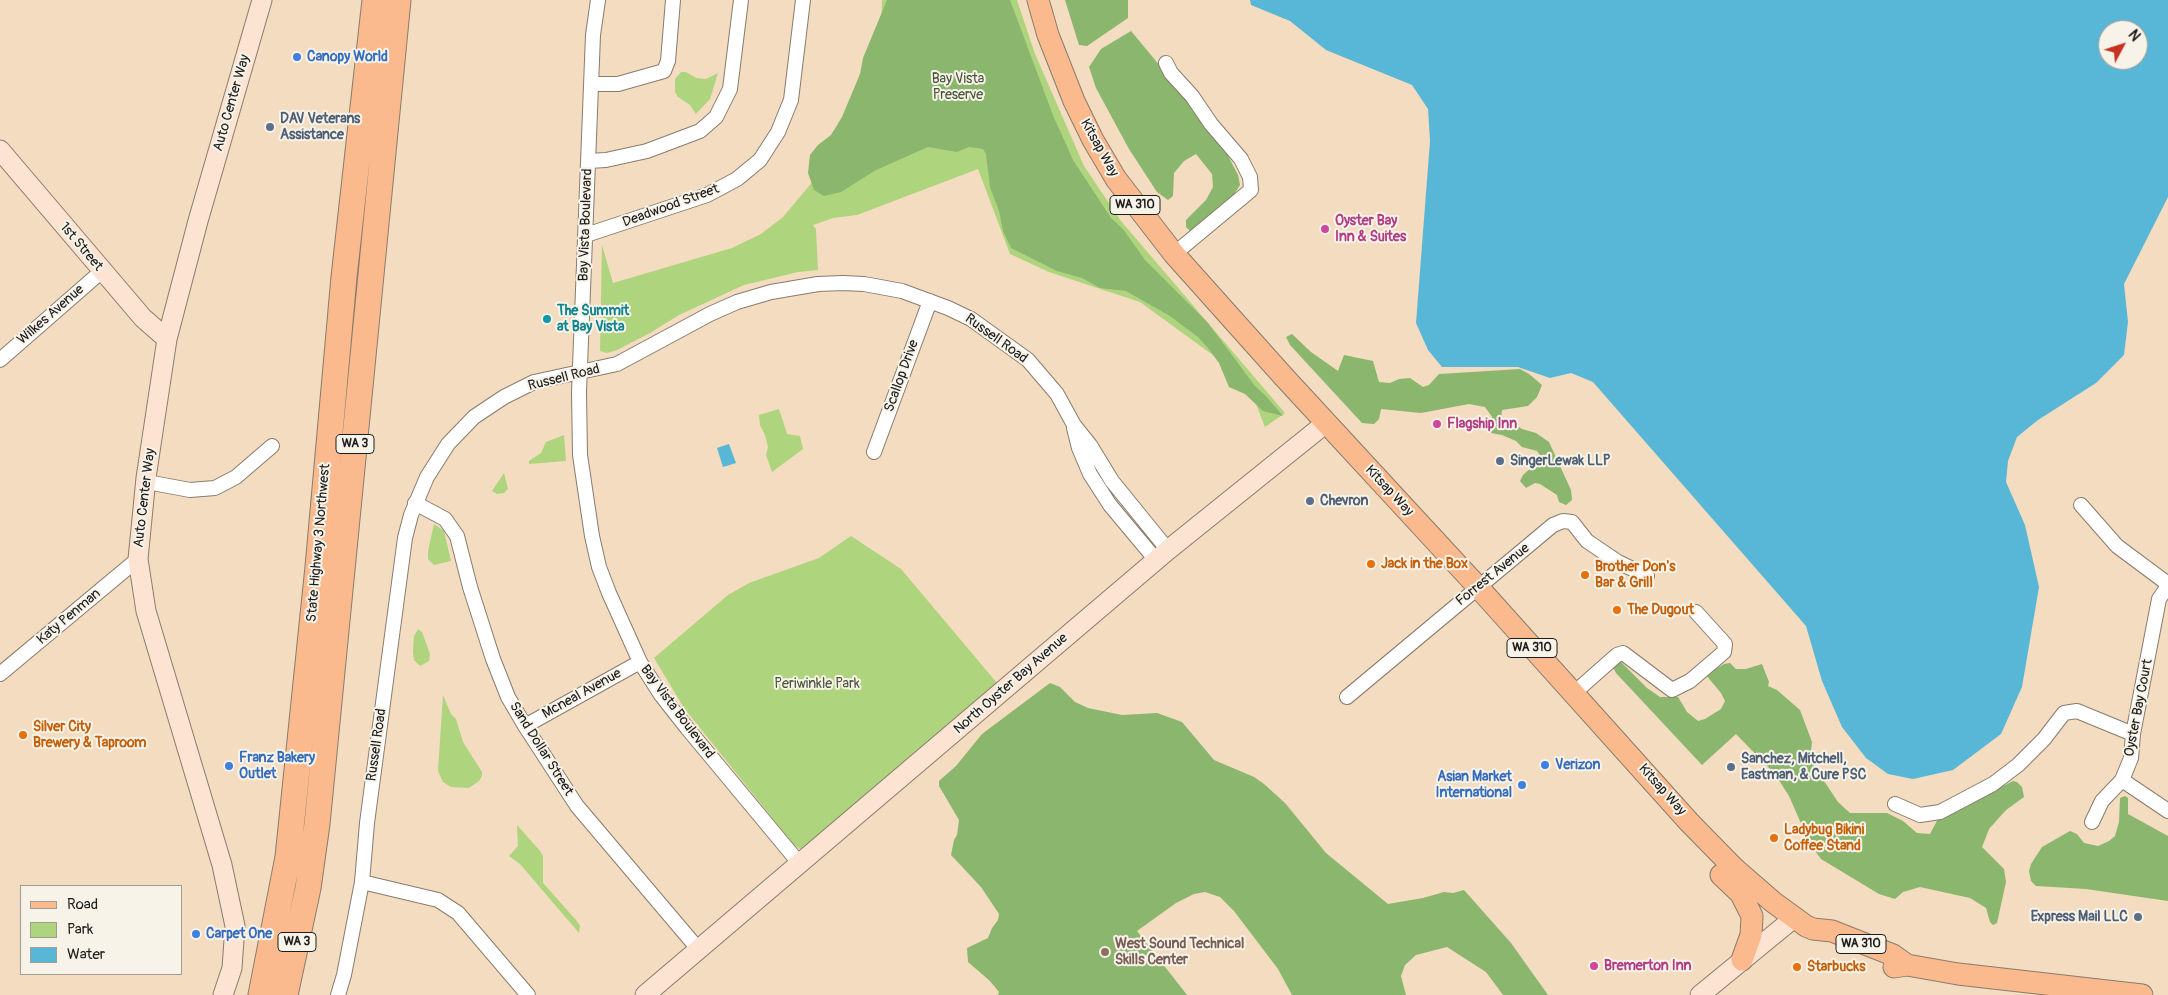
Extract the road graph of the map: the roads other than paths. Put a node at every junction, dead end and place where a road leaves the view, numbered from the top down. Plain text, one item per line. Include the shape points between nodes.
1 (262, 0) edge
2 (359, 0) edge
3 (375, 0) edge
4 (398, 0) edge
5 (598, 0) edge
6 (673, 0) edge
7 (741, 0) edge
8 (803, 0) edge
9 (1038, 0) edge
10 (1166, 63) dead end
11 (592, 84) junction
12 (0, 150) edge
13 (589, 161) junction
14 (586, 235) junction
15 (1174, 254) junction
16 (102, 271) junction
17 (344, 277) junction
18 (930, 301) junction
19 (167, 339) junction
20 (0, 360) edge
21 (581, 372) junction
22 (1326, 423) junction
23 (272, 446) dead end
24 (874, 452) dead end
25 (147, 482) junction
26 (415, 503) junction
27 (2081, 506) dead end
28 (1162, 555) junction
29 (138, 559) junction
30 (1647, 576) dead end
31 (2168, 585) edge
32 (1478, 587) junction
33 (1696, 612) dead end
34 (640, 662) junction
35 (0, 674) edge
36 (1574, 693) junction
37 (1347, 697) dead end
38 (524, 726) junction
39 (2133, 734) junction
40 (2122, 780) junction
41 (1895, 804) dead end
42 (2168, 811) edge
43 (1689, 822) junction
44 (2092, 822) dead end
45 (800, 864) junction
46 (362, 882) junction
47 (308, 888) junction
48 (1794, 918) junction
49 (273, 942) junction
50 (699, 950) junction
51 (1742, 960) junction
52 (223, 995) edge
53 (255, 995) edge
54 (262, 995) edge
55 (285, 995) edge
56 (298, 995) edge
57 (338, 995) edge
58 (528, 995) edge
59 (645, 995) edge
60 (1700, 995) edge
61 (2142, 995) edge

1 - 19 street, Auto Center Way
2 - 17 highway via 346,160
3 - 17 highway, State Highway 3 Northwest / WA 3
4 - 47 highway, State Highway 3 Northwest / WA 3 via 317,824
5 - 11 street, Bay Vista Boulevard
6 - 11 street via 668,61 664,71 618,84
7 - 13 street via 730,89 716,117 700,131 647,151
8 - 14 street, Deadwood Street via 791,100 778,132 760,160 738,179 707,196
9 - 15 main road, Kitsap Way / WA 310 via 1056,59 1093,140 1116,179
10 - 15 street via 1241,159 1250,177 1251,190
11 - 13 street, Bay Vista Boulevard
12 - 16 street, 1st Street
13 - 14 street, Bay Vista Boulevard
14 - 21 street, Bay Vista Boulevard
15 - 22 main road, Kitsap Way / WA 310
16 - 19 street, 1st Street via 142,318
16 - 20 street, Wilkes Avenue
17 - 49 highway, State Highway 3 Northwest / WA 3 via 288,857
18 - 21 street, Russell Road via 902,291 864,284 818,284 771,292 710,314 617,364
18 - 24 street, Scallop Drive
18 - 28 street, Russell Road via 971,319 1028,360 1057,394 1074,425 1090,474 1110,505
19 - 25 street, Auto Center Way
21 - 26 street, Russell Road via 528,385 474,418 448,444
21 - 34 street, Bay Vista Boulevard via 580,455 592,536 605,584
22 - 28 street, North Oyster Bay Avenue
22 - 32 main road, Kitsap Way / WA 310
23 - 25 street via 236,477 215,488 190,490
25 - 29 street, Auto Center Way
26 - 38 street, Sand Dollar Street via 445,519 457,536 492,659
26 - 46 street, Russell Road via 405,538
27 - 31 street via 2117,546
28 - 45 street, North Oyster Bay Avenue
29 - 35 street, Katy Penman
29 - 52 street, Auto Center Way via 146,611 222,865 235,926 232,968
30 - 32 street, Forrest Avenue via 1618,562 1588,541 1572,522 1563,521 1553,525
31 - 39 street, Oyster Bay Court via 2159,599
32 - 36 main road, Kitsap Way / WA 310
32 - 37 street, Forrest Avenue
33 - 36 street via 1725,644 1724,652 1690,681 1672,690 1623,653
34 - 38 street, Mcneal Avenue
34 - 45 street, Bay Vista Boulevard via 683,723
36 - 43 main road, Kitsap Way / WA 310
38 - 50 street, Sand Dollar Street via 577,806
39 - 40 street, Oyster Bay Court via 2131,758
39 - 41 street via 2077,711 2064,713 2044,739 1993,784 1940,812 1920,815
40 - 42 street
40 - 44 street, Oyster Bay Court via 2102,801
43 - 48 main road, Kitsap Way / WA 310 via 1735,869
43 - 51 main road via 1708,861 1741,894 1752,916 1751,935
45 - 50 street, North Oyster Bay Avenue
46 - 57 street, Russell Road
46 - 58 street via 438,900 458,913
47 - 55 highway, State Highway 3 Northwest / WA 3
47 - 56 highway via 306,937
48 - 51 street
48 - 61 main road, Kitsap Way / WA 310 via 1813,929 1824,942 1892,968 1908,965 1958,974
49 - 53 highway
49 - 54 highway, State Highway 3 Northwest / WA 3
50 - 59 street, North Oyster Bay Avenue
51 - 60 street

